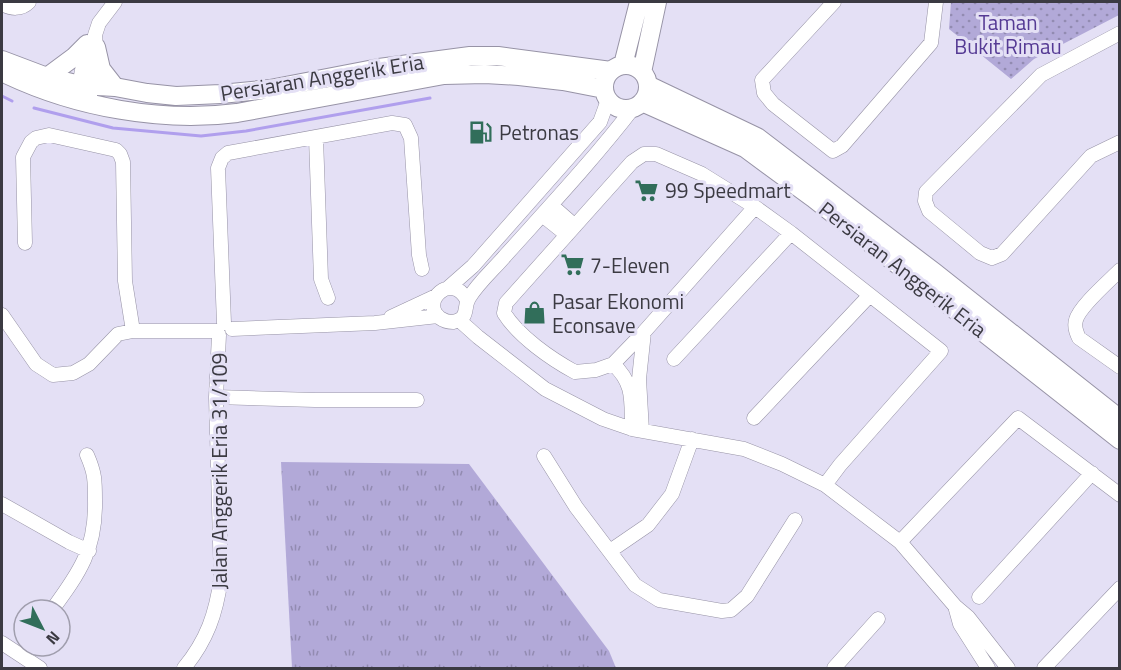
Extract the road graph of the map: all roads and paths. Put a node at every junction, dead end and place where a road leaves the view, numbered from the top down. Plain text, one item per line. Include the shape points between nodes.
1 (29, 2) edge
2 (115, 2) edge
3 (639, 2) edge
4 (657, 2) edge
5 (834, 2) edge
6 (936, 2) edge
7 (2, 4) edge
8 (1119, 33) edge
9 (93, 42) junction
10 (2, 60) edge
11 (617, 68) junction
12 (2, 72) edge
13 (47, 77) junction
14 (115, 87) junction
15 (641, 91) junction
16 (84, 94) junction
17 (606, 95) junction
18 (316, 138) junction
19 (1119, 142) edge
20 (755, 207) junction
21 (547, 210) junction
22 (571, 230) junction
23 (791, 233) junction
24 (25, 243) dead end
25 (422, 270) dead end
26 (1119, 270) edge
27 (448, 288) junction
28 (436, 296) junction
29 (869, 296) junction
30 (328, 298) dead end
31 (464, 310) junction
32 (2, 315) edge
33 (438, 316) junction
34 (375, 323) junction
35 (223, 329) junction
36 (133, 331) junction
37 (644, 332) junction
38 (674, 359) dead end
39 (613, 364) junction
40 (1119, 367) edge
41 (216, 397) junction
42 (417, 400) dead end
43 (631, 406) junction
44 (754, 418) dead end
45 (603, 419) junction
46 (1119, 419) edge
47 (637, 430) junction
48 (692, 439) junction
49 (1119, 440) edge
50 (87, 455) dead end
51 (544, 456) dead end
52 (1092, 473) junction
53 (825, 485) junction
54 (1119, 495) edge
55 (2, 504) edge
56 (795, 520) dead end
57 (900, 542) junction
58 (89, 551) junction
59 (610, 551) junction
60 (1119, 588) edge
61 (979, 597) dead end
62 (61, 598) edge
63 (955, 606) junction
64 (878, 620) dead end
65 (30, 658) edge
66 (40, 669) edge
67 (184, 669) edge
68 (834, 669) edge
69 (988, 669) edge
70 (1008, 669) edge
71 (1044, 669) edge

1 - 7 street via 13,8
2 - 9 street via 99,23
3 - 11 main road
4 - 15 main road
5 - 6 street via 762,80 764,93 773,104 833,151 842,146 931,43
8 - 19 street via 1041,75 926,192 925,201 929,211 980,253 992,258 1002,254 1091,156
9 - 13 main road
9 - 14 main road via 101,69
9 - 16 street
10 - 13 main road, Persiaran Anggerik Eria
11 - 14 main road, Persiaran Anggerik Eria via 470,56 221,94 159,94
11 - 15 main road via 630,65
11 - 17 main road via 607,76
12 - 16 main road, Persiaran Anggerik Eria via 37,88
13 - 16 main road, Persiaran Anggerik Eria
14 - 16 main road, Persiaran Anggerik Eria
15 - 17 main road via 620,108
15 - 21 street
15 - 46 main road, Persiaran Anggerik Eria via 757,137
15 - 49 main road, Persiaran Anggerik Eria via 745,148
16 - 17 main road, Persiaran Anggerik Eria via 151,114 209,117 454,74 563,81
17 - 27 street via 600,122 473,266
18 - 25 street, Jalan Anggerik Eria 31/109 via 392,123 405,125 411,138
18 - 30 street via 321,279
18 - 35 street, Jalan Anggerik Eria 31/109 via 228,153 219,162
20 - 22 street via 702,174 656,154 644,154 632,162
20 - 23 street
20 - 37 street
21 - 22 street
21 - 31 street
22 - 39 street via 506,303 504,314 510,324 575,372
23 - 29 street
23 - 38 street
24 - 36 street via 23,157 31,142 49,135 116,150 123,162 125,280
26 - 40 street via 1075,321 1079,338
27 - 28 street
27 - 31 street via 460,291
28 - 33 street via 434,307
28 - 34 street
29 - 44 street
29 - 53 street via 941,351
31 - 33 street via 448,322
31 - 45 street via 488,344 545,389
32 - 36 street via 36,364 53,375 73,373 89,364 118,334
33 - 34 street
34 - 35 street
35 - 36 street
35 - 41 street, Jalan Anggerik Eria 31/109
37 - 39 street
37 - 47 street
39 - 43 street via 628,381
41 - 42 street
41 - 67 street, Jalan Anggerik Eria 31/109 via 221,578 210,629
43 - 45 street
43 - 47 street
45 - 47 street
47 - 48 street
48 - 53 street via 744,449
48 - 59 street via 672,494 648,525
50 - 58 street via 94,472 95,524
51 - 59 street
52 - 54 street
52 - 57 street via 1018,418
52 - 61 street
53 - 57 street
55 - 58 street
56 - 59 street via 747,596 732,609 722,611 646,594
57 - 63 street
58 - 62 street
60 - 71 street
63 - 69 street via 960,624
63 - 70 street via 974,623
64 - 68 street
65 - 66 street

